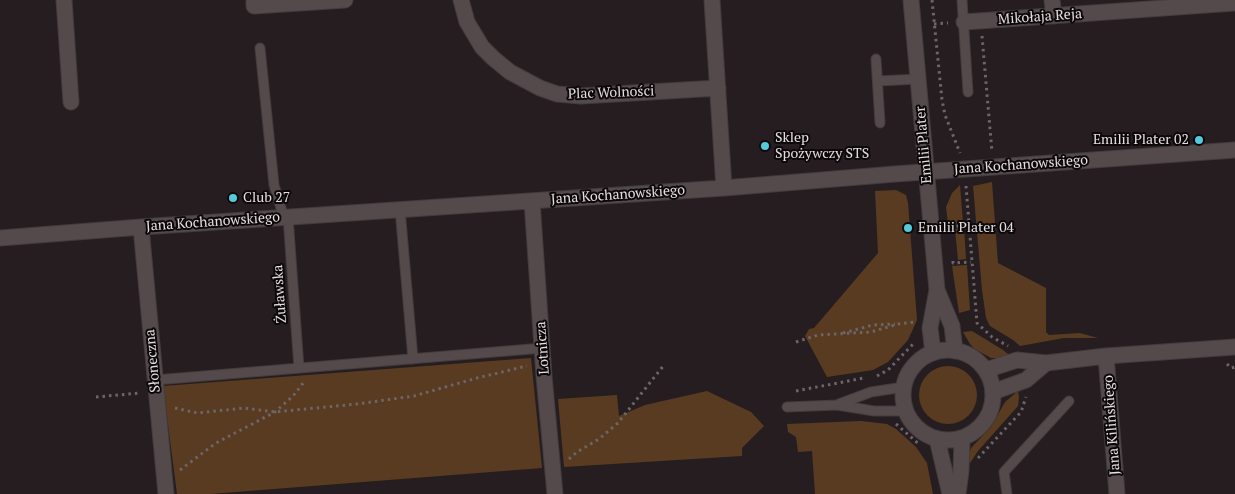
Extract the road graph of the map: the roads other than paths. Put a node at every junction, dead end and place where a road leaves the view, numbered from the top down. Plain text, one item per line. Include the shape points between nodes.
1 (64, 0) edge
2 (254, 0) edge
3 (345, 0) edge
4 (461, 0) edge
5 (712, 0) edge
6 (911, 0) edge
7 (962, 0) edge
8 (1052, 0) edge
9 (1235, 3) edge
10 (1054, 16) junction
11 (964, 22) junction
12 (260, 48) dead end
13 (876, 59) dead end
14 (918, 79) junction
15 (878, 81) junction
16 (718, 88) junction
17 (968, 92) dead end
18 (71, 102) dead end
19 (880, 123) dead end
20 (1235, 150) edge
21 (927, 172) junction
22 (724, 188) junction
23 (532, 201) junction
24 (400, 209) junction
25 (286, 218) junction
26 (141, 227) junction
27 (0, 238) edge
28 (937, 290) junction
29 (1235, 347) edge
30 (955, 351) junction
31 (933, 353) junction
32 (544, 355) junction
33 (1106, 356) junction
34 (413, 359) junction
35 (1046, 363) junction
36 (299, 368) junction
37 (986, 370) junction
38 (156, 386) junction
39 (904, 387) junction
40 (993, 392) junction
41 (1069, 401) dead end
42 (837, 405) junction
43 (787, 407) dead end
44 (906, 411) junction
45 (937, 439) junction
46 (962, 439) junction
47 (166, 487) edge
48 (555, 488) edge
49 (950, 494) edge
50 (958, 494) edge
51 (1006, 494) edge
52 (1117, 494) edge

1 - 18 street
2 - 3 street via 254,6
4 - 16 street, Plac Wolności via 467,22 493,58 510,72 557,94 581,96
5 - 16 street
6 - 14 street, Emilii Plater
7 - 11 lane
8 - 10 street
9 - 10 street, Mikołaja Reja
10 - 11 street, Mikołaja Reja
11 - 17 lane
12 - 25 lane, Żuławska via 274,185
13 - 15 lane
14 - 15 lane
14 - 21 street, Emilii Plater
15 - 19 lane
16 - 22 street
20 - 21 street, Jana Kochanowskiego
21 - 22 street, Jana Kochanowskiego
21 - 28 street, Emilii Plater
22 - 23 street, Jana Kochanowskiego
23 - 24 street, Jana Kochanowskiego
23 - 32 street, Lotnicza
24 - 25 street, Jana Kochanowskiego
24 - 34 lane
25 - 26 street, Jana Kochanowskiego
25 - 36 lane, Żuławska
26 - 27 street, Jana Kochanowskiego
26 - 38 street, Słoneczna
28 - 30 street, Emilii Plater via 952,326
28 - 31 street, Emilii Plater via 925,326
29 - 33 street
30 - 31 street
30 - 37 street via 967,354
31 - 39 street via 914,366
32 - 34 lane
32 - 48 street, Lotnicza
33 - 35 street
33 - 52 street, Jana Kilińskiego
34 - 36 lane
35 - 37 street via 1017,360
35 - 40 street via 1026,380
36 - 38 lane
37 - 40 street
38 - 47 street, Słoneczna
39 - 42 lane via 871,392
39 - 44 street
40 - 46 street via 992,407 986,421
41 - 51 lane via 1004,472
42 - 43 lane
42 - 44 lane via 874,411
44 - 45 street via 918,428
45 - 46 street
45 - 49 street
46 - 50 street

